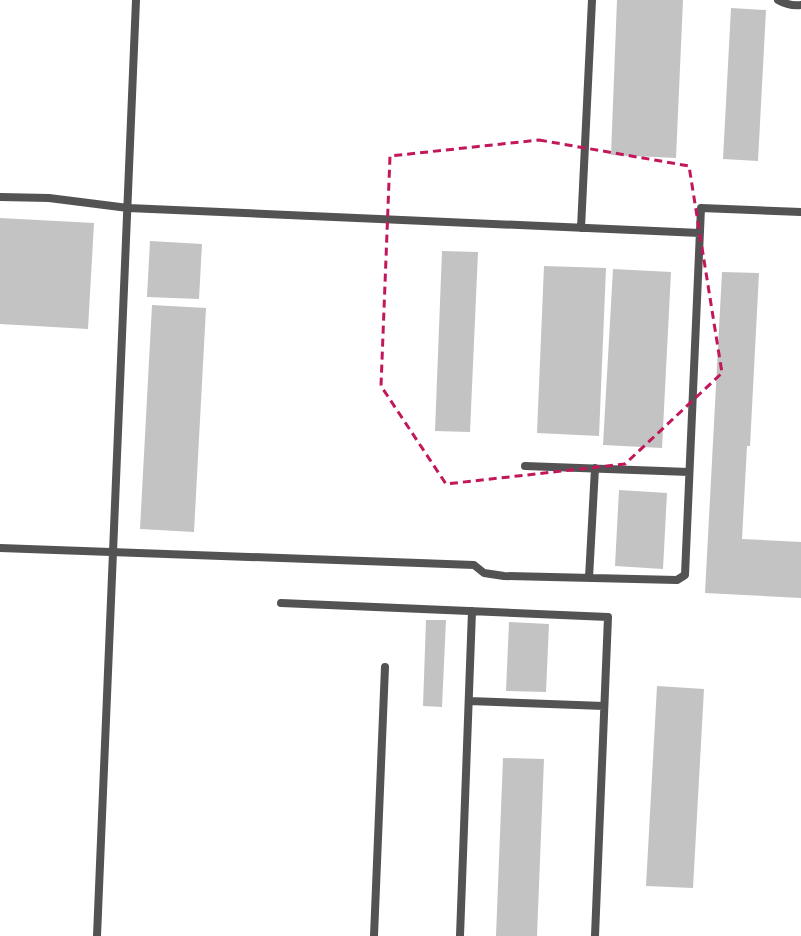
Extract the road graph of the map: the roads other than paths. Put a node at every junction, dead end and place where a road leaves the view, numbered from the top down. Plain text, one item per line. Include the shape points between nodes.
1 (136, 0) edge
2 (592, 0) edge
3 (778, 0) edge
4 (801, 5) edge
5 (0, 197) edge
6 (128, 208) junction
7 (801, 212) edge
8 (581, 228) junction
9 (700, 233) junction
10 (525, 466) dead end
11 (594, 468) junction
12 (689, 472) junction
13 (0, 548) edge
14 (113, 552) junction
15 (589, 578) junction
16 (281, 603) dead end
17 (472, 611) junction
18 (385, 668) dead end
19 (469, 701) junction
20 (604, 706) junction
21 (97, 936) edge
22 (374, 936) edge
23 (460, 936) edge
24 (594, 936) edge

1 - 6 lane
2 - 8 lane
3 - 4 lane via 794,6
5 - 6 lane via 49,198
6 - 8 lane
6 - 14 lane
7 - 9 lane via 701,208
8 - 9 lane
9 - 12 lane
10 - 11 lane
11 - 12 lane
11 - 15 lane
12 - 15 lane via 685,575 677,580
13 - 14 lane
14 - 15 lane via 474,565 484,573 504,576
14 - 21 lane
16 - 17 lane
17 - 19 lane
17 - 20 lane via 608,617
18 - 22 lane
19 - 20 lane
19 - 23 lane
20 - 24 lane

